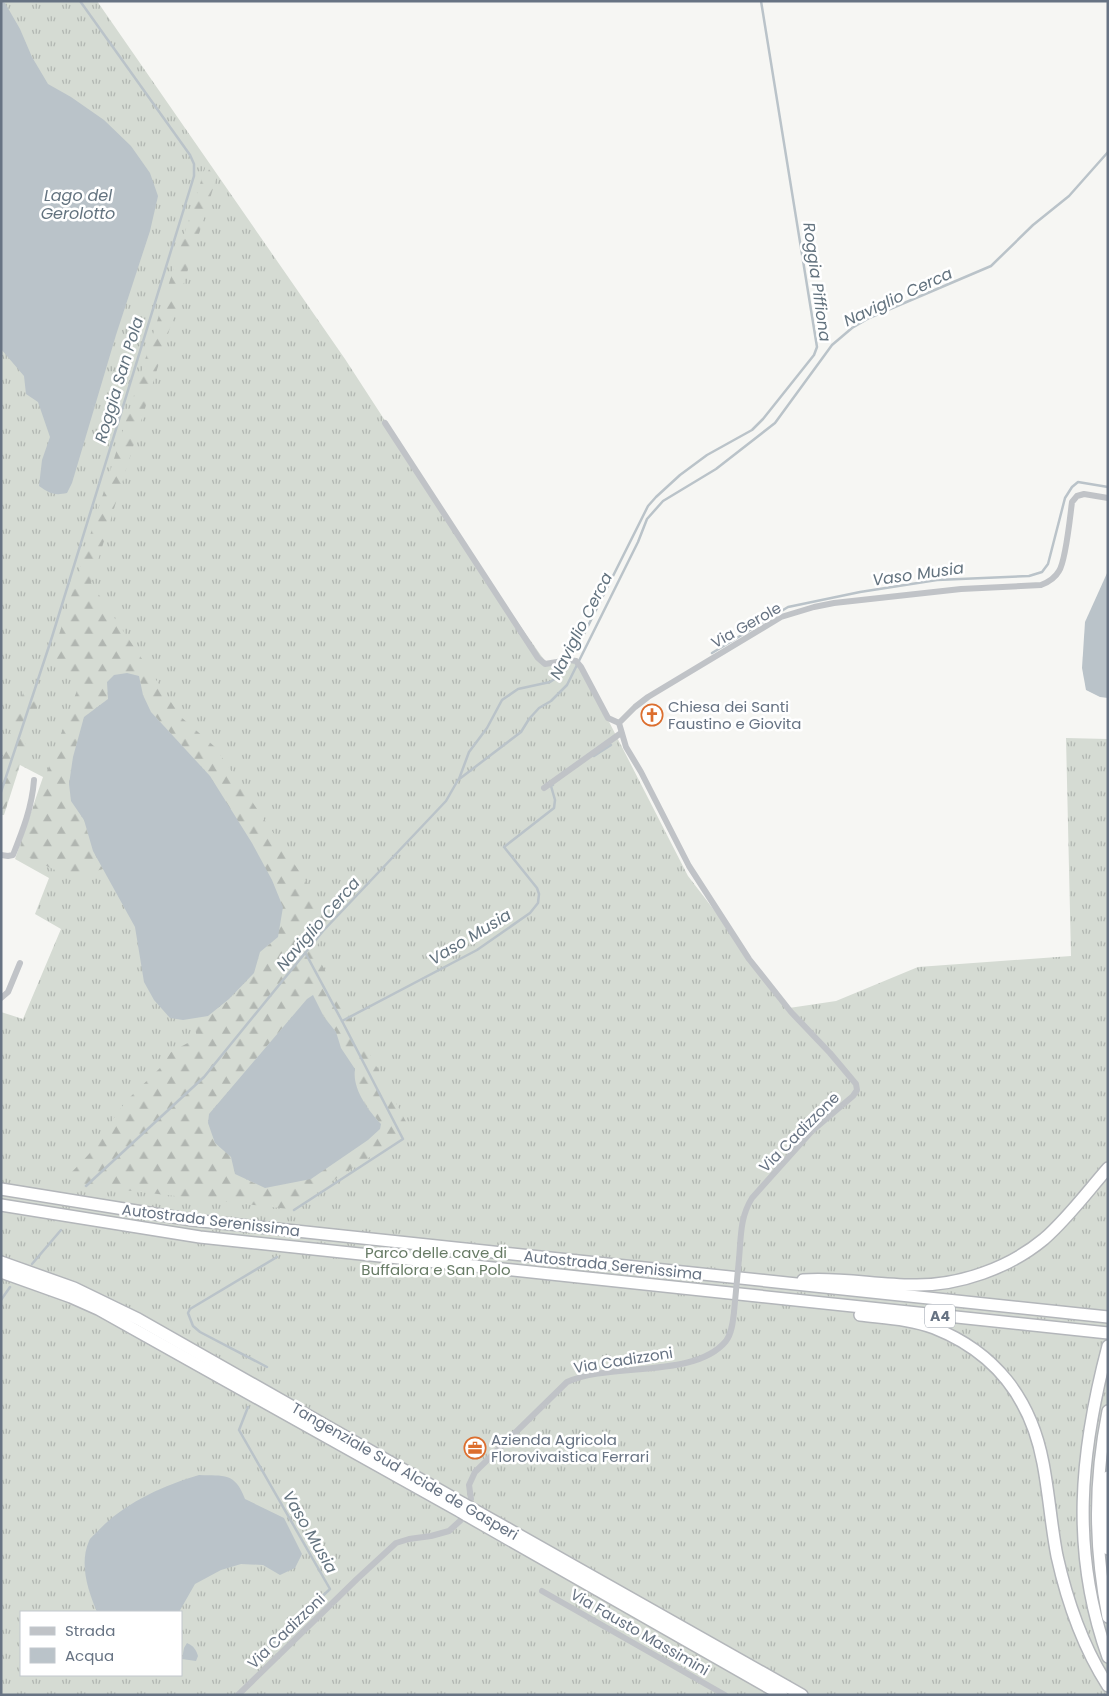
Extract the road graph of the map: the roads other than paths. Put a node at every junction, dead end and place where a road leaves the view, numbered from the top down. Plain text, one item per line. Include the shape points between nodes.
1 (385, 423) dead end
2 (1108, 498) edge
3 (619, 723) junction
4 (621, 733) junction
5 (34, 780) dead end
6 (544, 788) dead end
7 (1, 854) edge
8 (20, 964) dead end
9 (1, 998) edge
10 (1108, 1168) edge
11 (1, 1189) edge
12 (1, 1206) edge
13 (739, 1259) joint
14 (1, 1262) edge
15 (1, 1272) edge
16 (774, 1283) junction
17 (772, 1298) junction
18 (1108, 1317) edge
19 (1108, 1333) edge
20 (1108, 1346) edge
21 (1108, 1410) edge
22 (1108, 1477) edge
23 (466, 1510) junction
24 (1108, 1548) edge
25 (542, 1591) dead end
26 (1108, 1617) edge
27 (1108, 1657) edge
28 (1108, 1686) edge
29 (238, 1695) edge
30 (725, 1695) edge
31 (782, 1695) edge
32 (802, 1695) edge

1 - 3 street via 538,658 545,664 576,661 608,718
2 - 3 street, Via Gerole via 1084,494 1072,502 1063,560 1051,581 1041,585 961,589 834,603 781,617 648,697
3 - 4 street
4 - 6 street
4 - 13 street, Via Cadizzone via 688,866 749,959 791,1012 853,1080 856,1090 812,1131 752,1198 742,1222
5 - 7 street via 33,798 13,855
8 - 9 street via 8,992
10 - 16 highway via 1062,1222 1043,1239 1024,1253 985,1272 916,1286 834,1279
11 - 16 highway, Autostrada Serenissima / A4 via 192,1220
12 - 17 highway, Autostrada Serenissima / A4 via 200,1237
13 - 29 street, Via Cadizzoni, bridge via 732,1326 727,1340 706,1356 691,1361 590,1374 566,1382 475,1472 470,1485 471,1499 461,1520 449,1531 396,1543
14 - 23 highway, Tangenziale Sud Alcide de Gasperi via 74,1288 138,1319
15 - 23 highway, Tangenziale Sud Alcide de Gasperi via 98,1309
16 - 18 highway, Autostrada Serenissima / A4
17 - 19 highway, Autostrada Serenissima / A4
17 - 28 highway via 812,1308 933,1328 964,1343 995,1366 1022,1404 1037,1436 1068,1596 1088,1651
20 - 27 highway via 1093,1407 1082,1491 1089,1592
21 - 26 highway via 1096,1496 1098,1558
22 - 24 highway
23 - 31 highway, Tangenziale Sud Alcide de Gasperi
23 - 32 highway, Tangenziale Sud Alcide de Gasperi
25 - 30 street, Via Fausto Massimini

